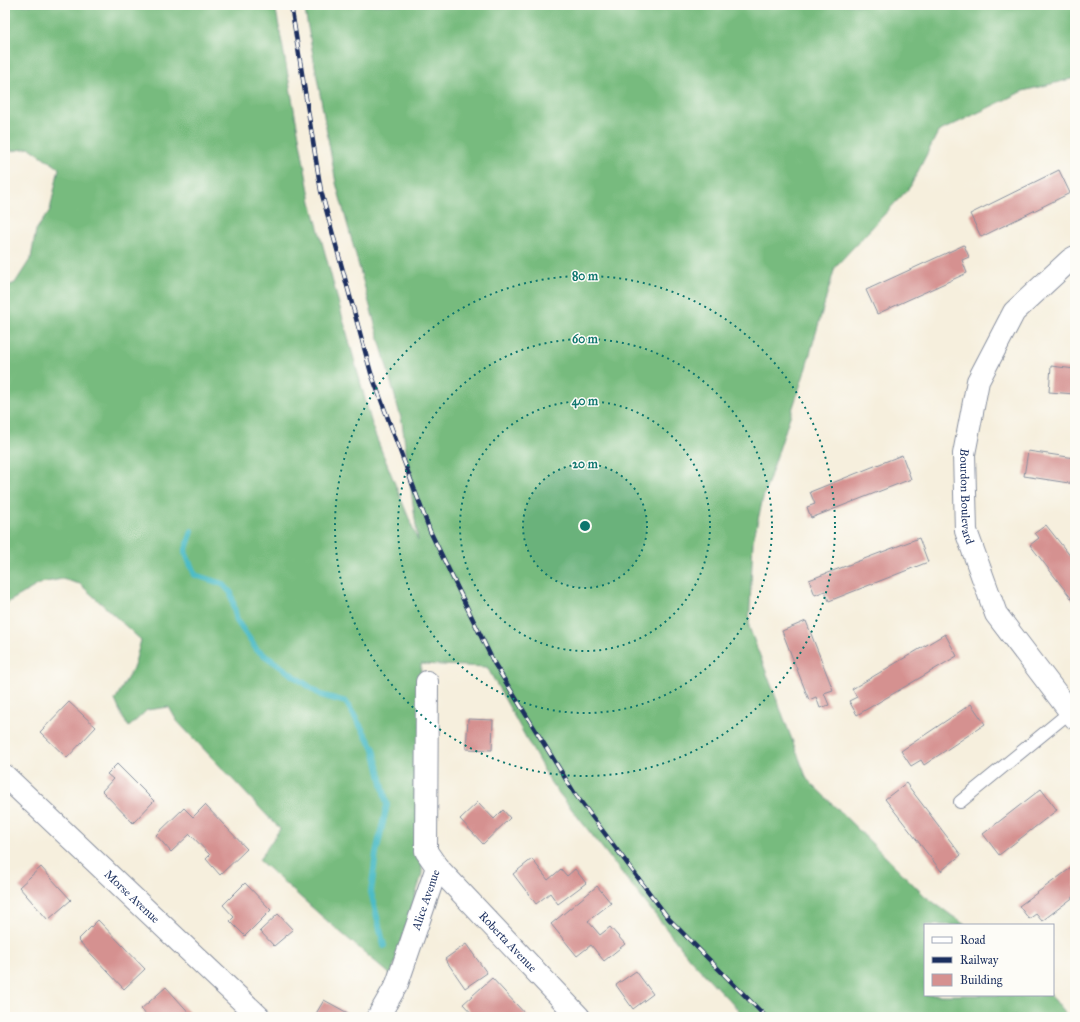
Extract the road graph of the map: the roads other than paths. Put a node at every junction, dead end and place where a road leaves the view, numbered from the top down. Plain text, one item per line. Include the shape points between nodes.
1 (1075, 256) edge
2 (427, 682) dead end
3 (1072, 715) edge
4 (5, 776) edge
5 (960, 802) dead end
6 (438, 867) junction
7 (259, 1017) edge
8 (378, 1017) edge
9 (579, 1017) edge

1 - 3 street, Bourdon Boulevard via 1014,312 978,381 964,454 966,530 996,614
2 - 6 street, Alice Avenue via 426,851
3 - 5 lane
4 - 7 street, Morse Avenue
6 - 8 street, Alice Avenue via 397,984
6 - 9 street, Roberta Avenue

